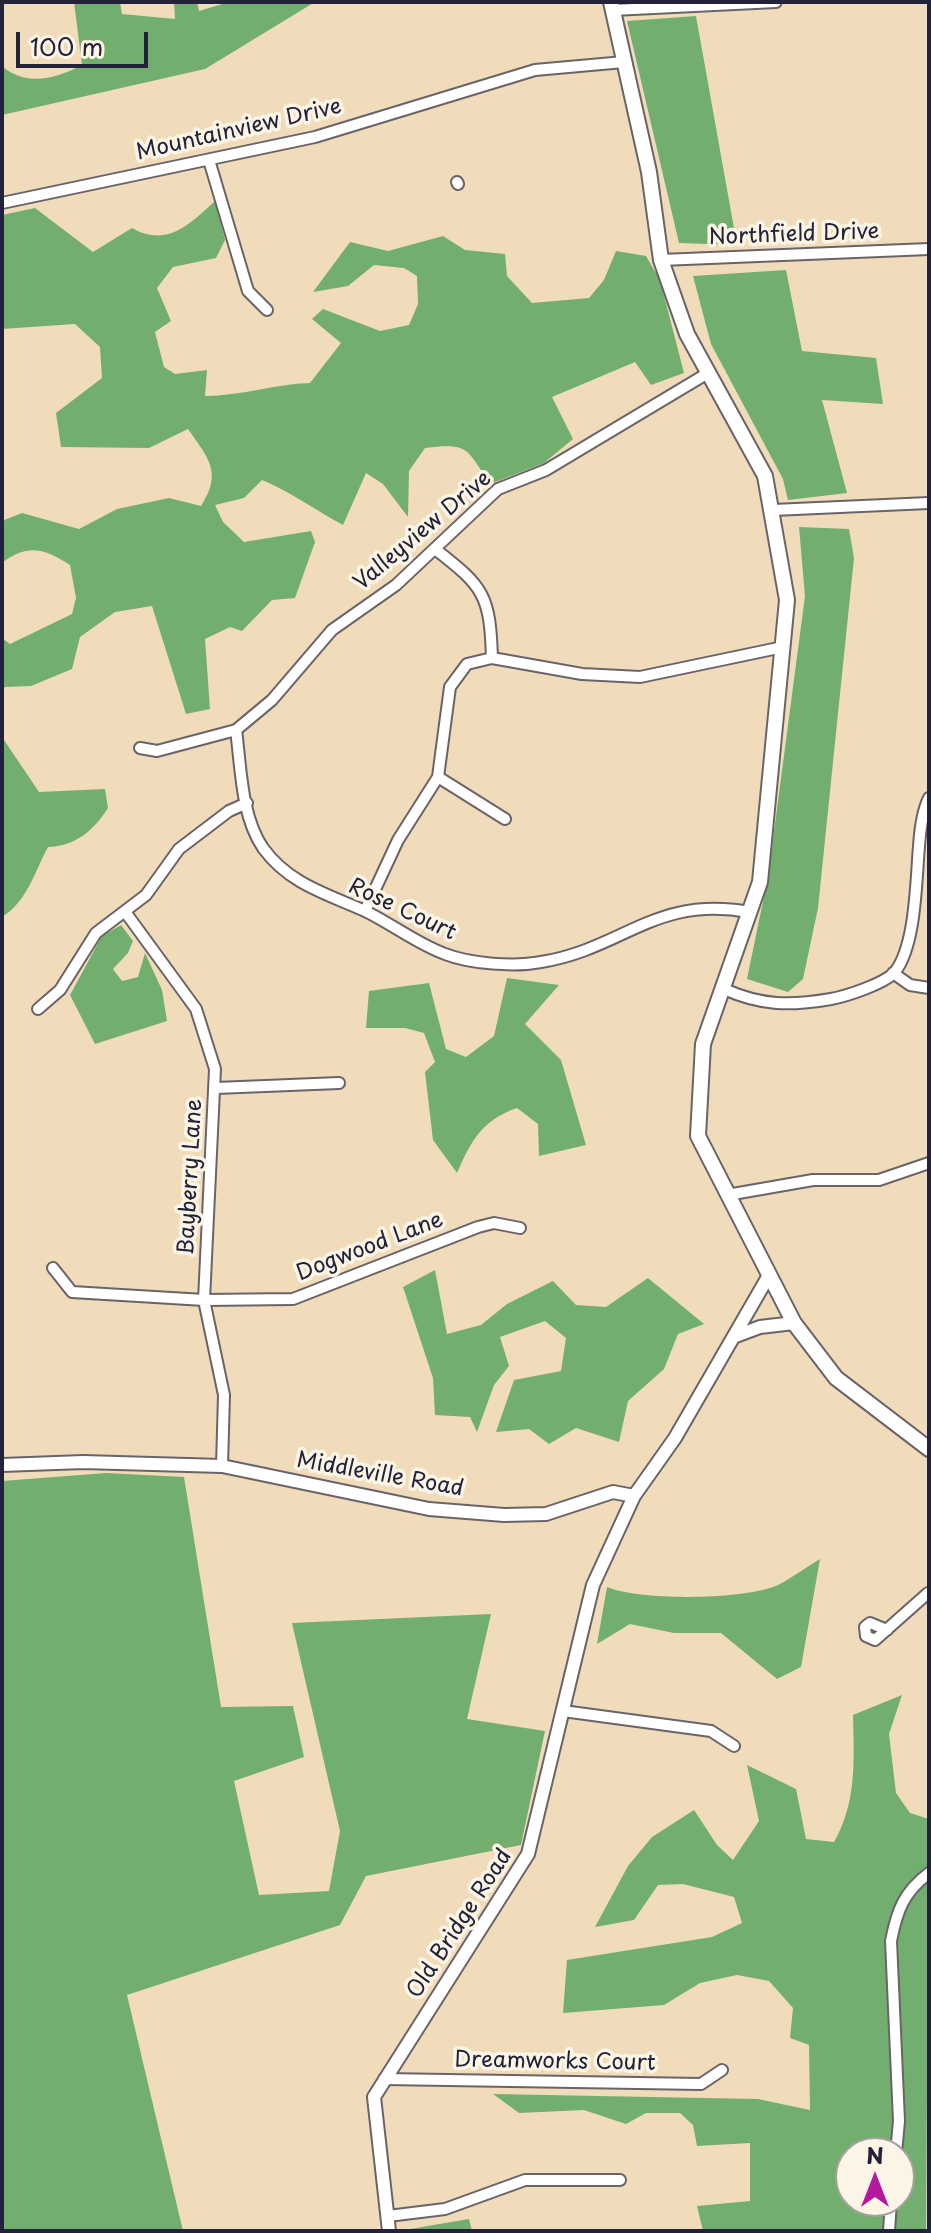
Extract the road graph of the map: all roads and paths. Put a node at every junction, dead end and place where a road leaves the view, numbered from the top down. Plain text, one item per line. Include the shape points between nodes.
1 (776, 2) edge
2 (612, 6) edge
3 (624, 62) junction
4 (209, 160) junction
5 (2, 203) edge
6 (929, 249) edge
7 (661, 260) junction
8 (267, 310) dead end
9 (708, 373) junction
10 (929, 503) edge
11 (773, 510) junction
12 (435, 549) junction
13 (783, 647) junction
14 (492, 658) junction
15 (236, 730) junction
16 (140, 748) dead end
17 (438, 777) junction
18 (929, 798) edge
19 (247, 803) junction
20 (505, 819) dead end
21 (365, 911) junction
22 (749, 912) junction
23 (126, 913) junction
24 (893, 973) junction
25 (929, 988) edge
26 (724, 989) junction
27 (38, 1009) dead end
28 (339, 1083) dead end
29 (216, 1088) junction
30 (929, 1163) edge
31 (727, 1195) junction
32 (520, 1228) dead end
33 (53, 1268) dead end
34 (768, 1277) junction
35 (204, 1300) junction
36 (794, 1323) junction
37 (736, 1336) junction
38 (929, 1449) edge
39 (2, 1465) edge
40 (222, 1466) junction
41 (634, 1496) junction
42 (929, 1593) edge
43 (887, 1630) dead end
44 (563, 1711) junction
45 (734, 1746) dead end
46 (929, 1873) edge
47 (722, 2070) dead end
48 (384, 2079) junction
49 (898, 2137) edge
50 (620, 2180) dead end
51 (388, 2216) junction
52 (389, 2231) edge

1 - 2 street
2 - 3 main road
3 - 4 street, Mountainview Drive via 501,78 315,137
3 - 7 main road via 649,172
4 - 5 street, Mountainview Drive
4 - 8 street via 248,291
6 - 7 street, Northfield Drive
7 - 9 main road via 677,312
9 - 11 main road via 765,476
9 - 12 street, Valleyview Drive via 546,470 498,489
10 - 11 street
11 - 13 main road via 787,600
12 - 14 street via 469,576 487,604
12 - 15 street, Valleyview Drive via 396,585 332,630 272,700
13 - 14 street via 640,677 582,674
13 - 22 main road via 760,882
14 - 17 street via 467,664 450,687
15 - 16 street, Valleyview Drive via 157,751
15 - 19 street, Rose Court
17 - 20 street
17 - 21 street via 398,840
18 - 24 street via 920,830 912,919
19 - 21 street, Rose Court via 254,829 272,858 313,890
19 - 23 street via 179,849
21 - 22 street, Rose Court via 444,954 538,963 688,909 716,906
22 - 26 main road
23 - 27 street via 96,933 60,990
23 - 29 street, Bayberry Lane via 196,1009 211,1049
24 - 25 street via 910,985
24 - 26 street via 850,995 794,1005 752,1001
26 - 31 main road via 703,1044 698,1136
28 - 29 street
29 - 35 street, Bayberry Lane
30 - 31 street via 879,1180 813,1180
31 - 34 main road
32 - 35 street, Dogwood Lane via 494,1223 478,1227 293,1299
33 - 35 street, Dogwood Lane via 72,1292
34 - 36 main road
34 - 37 street
35 - 40 street, Bayberry Lane via 224,1395
36 - 37 street
36 - 38 main road via 836,1378
37 - 41 street
39 - 40 street, Middleville Road
40 - 41 street, Middleville Road via 429,1509 504,1515 546,1514 613,1492
41 - 44 street, Old Bridge Road via 593,1585
42 - 43 street
44 - 45 street via 711,1731
44 - 48 street, Old Bridge Road via 528,1854
46 - 49 street via 909,1888 891,1941
47 - 48 street, Dreamworks Court via 701,2084
48 - 51 street, Old Bridge Road via 374,2097
50 - 51 street via 525,2180 445,2209
51 - 52 street, Old Bridge Road

